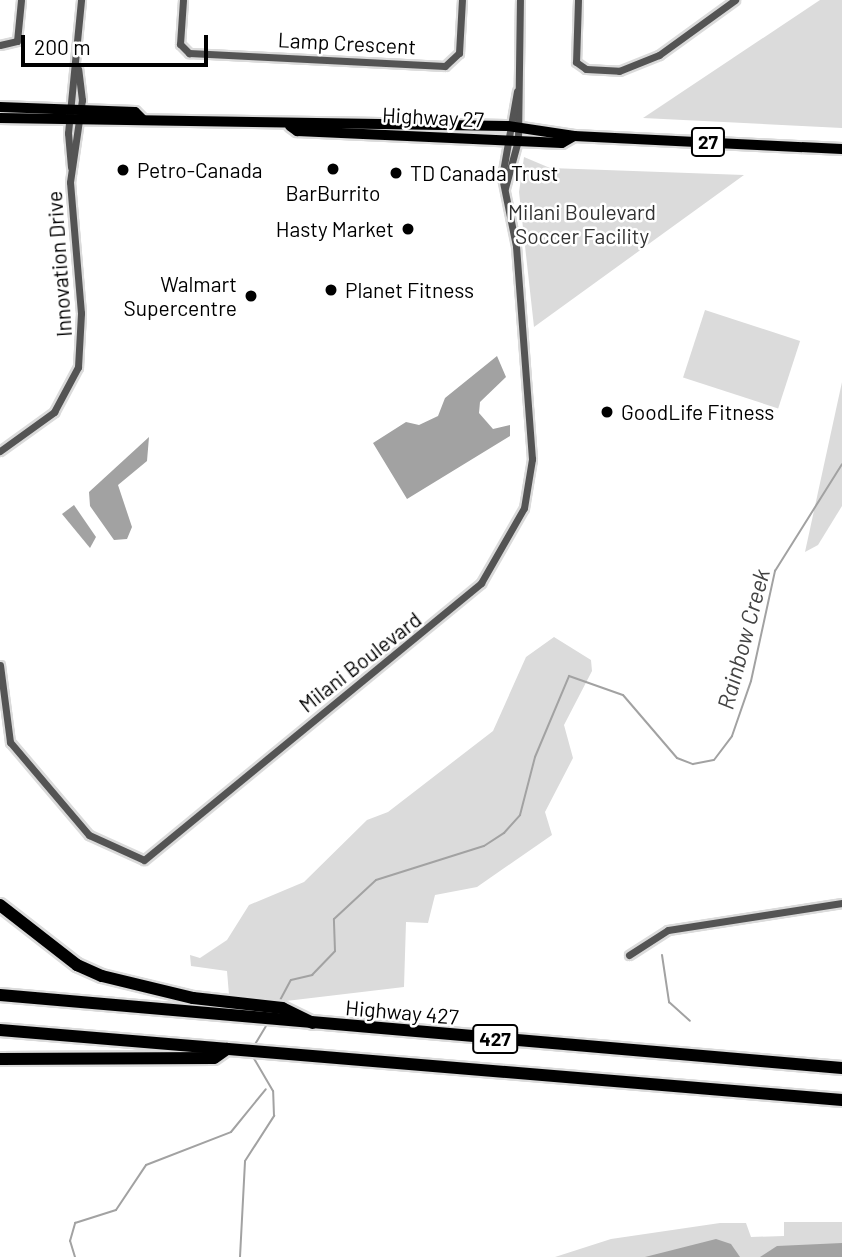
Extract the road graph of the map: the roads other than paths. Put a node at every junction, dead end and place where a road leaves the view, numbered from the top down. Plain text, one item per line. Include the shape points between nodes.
1 (21, 0) edge
2 (80, 0) edge
3 (183, 0) edge
4 (462, 0) edge
5 (520, 0) edge
6 (578, 0) edge
7 (735, 0) edge
8 (0, 45) edge
9 (0, 107) edge
10 (75, 116) junction
11 (0, 118) edge
12 (290, 126) junction
13 (513, 126) junction
14 (575, 136) junction
15 (506, 140) junction
16 (518, 140) junction
17 (842, 149) edge
18 (506, 188) junction
19 (0, 451) edge
20 (0, 665) edge
21 (842, 903) edge
22 (0, 905) edge
23 (629, 955) dead end
24 (0, 995) edge
25 (288, 1016) junction
26 (0, 1030) edge
27 (227, 1049) junction
28 (0, 1059) edge
29 (842, 1068) edge
30 (842, 1100) edge

1 - 8 street via 17,41
2 - 10 street, Innovation Drive
3 - 4 street, Lamp Crescent via 180,44 189,52 445,66 459,53
5 - 13 street
6 - 7 street via 576,62 586,69 619,71 659,55
9 - 10 main road, Highway 27 / 27
10 - 11 main road, Highway 27 / 27
10 - 12 main road, Highway 27 / 27
10 - 19 street, Innovation Drive via 71,166 78,367 54,412
12 - 13 main road, Highway 27 / 27
12 - 15 main road, Highway 27 / 27 via 298,131
13 - 14 main road, Highway 27 / 27
13 - 15 street, Milani Boulevard
13 - 16 street, Milani Boulevard
14 - 16 main road, Highway 27 / 27 via 562,142
14 - 17 main road, Highway 27 / 27
15 - 16 main road, Highway 27 / 27
15 - 18 street, Milani Boulevard
16 - 18 street, Milani Boulevard
18 - 20 street, Milani Boulevard via 532,459 524,508 504,551 447,617 144,860 89,835 10,742
21 - 23 street via 668,930
22 - 25 highway via 77,965 102,976
24 - 25 highway, Highway 427 / 427 via 241,1019
25 - 29 highway, Highway 427 / 427 via 314,1024
26 - 27 highway, 427
27 - 28 highway via 214,1058
27 - 30 highway, 427

